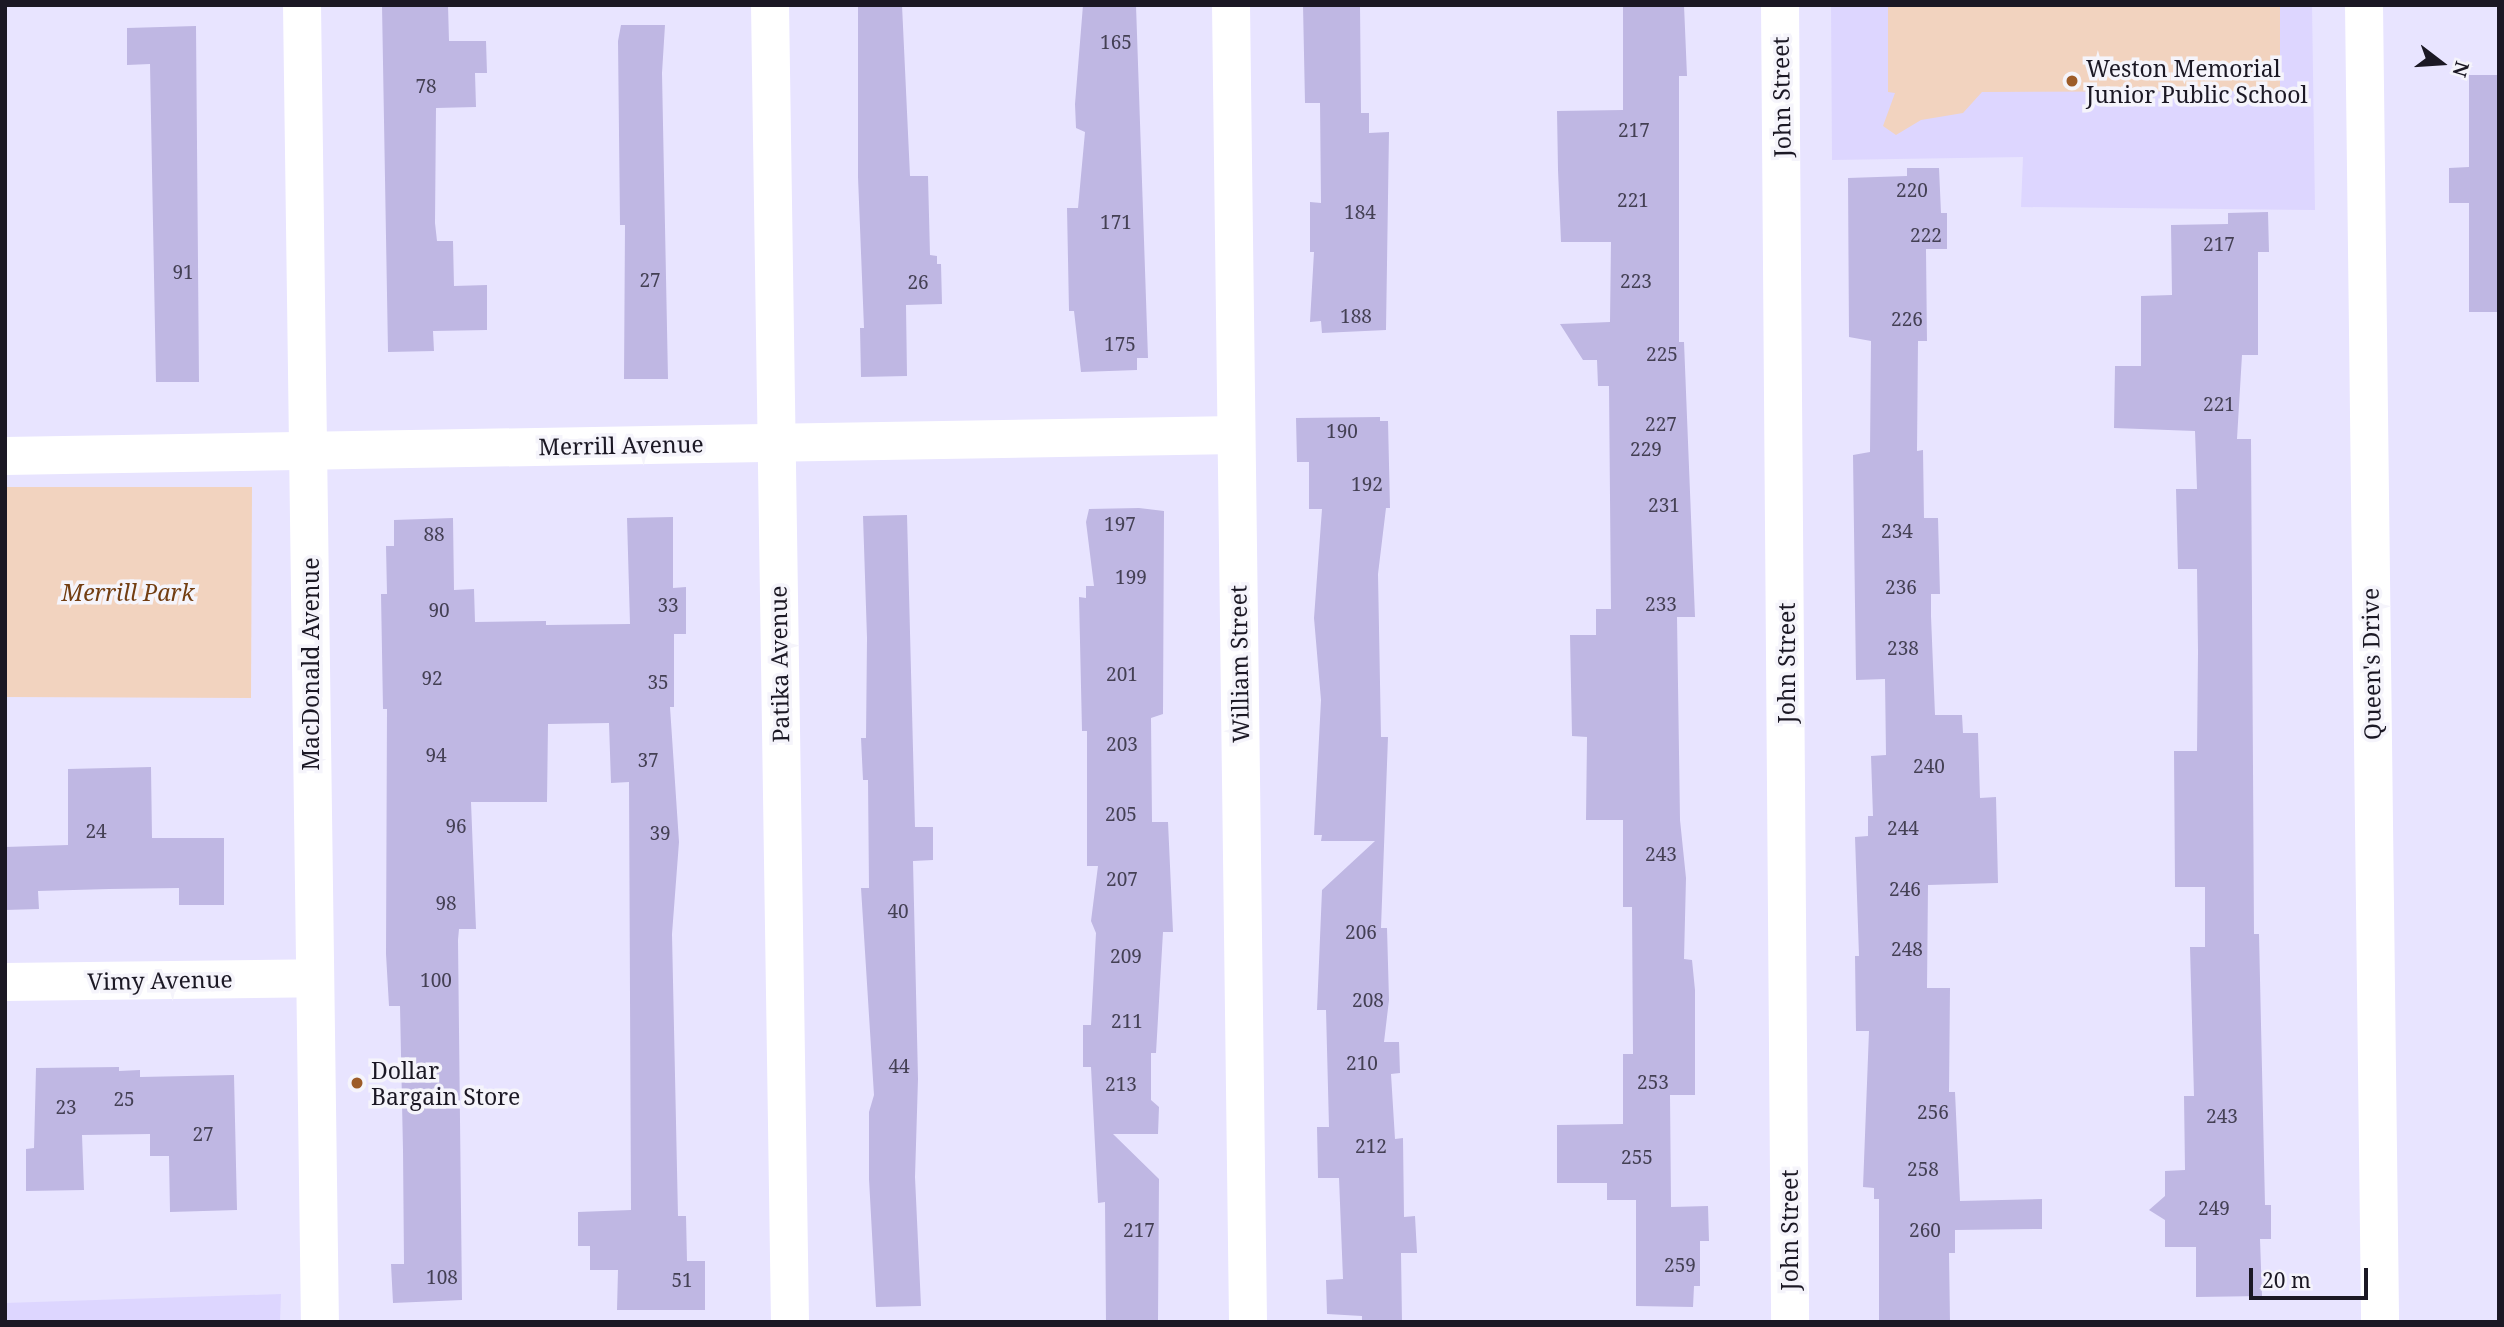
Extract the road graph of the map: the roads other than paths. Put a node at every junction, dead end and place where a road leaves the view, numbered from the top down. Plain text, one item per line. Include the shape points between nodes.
1 (302, 5) edge
2 (770, 5) edge
3 (1231, 5) edge
4 (1780, 5) edge
5 (2364, 5) edge
6 (1236, 435) junction
7 (776, 443) junction
8 (309, 451) junction
9 (5, 456) edge
10 (315, 978) junction
11 (5, 982) edge
12 (320, 1322) edge
13 (790, 1322) edge
14 (1248, 1322) edge
15 (1790, 1322) edge
16 (2380, 1322) edge

1 - 8 street, MacDonald Avenue
2 - 7 street, Patika Avenue
3 - 6 street, William Street
4 - 15 street, John Street
5 - 16 street, Queen's Drive
6 - 7 street, Merrill Avenue
6 - 14 street, William Street
7 - 8 street, Merrill Avenue
7 - 13 street, Patika Avenue
8 - 9 street, Merrill Avenue
8 - 10 street, MacDonald Avenue
10 - 11 street, Vimy Avenue
10 - 12 street, MacDonald Avenue

